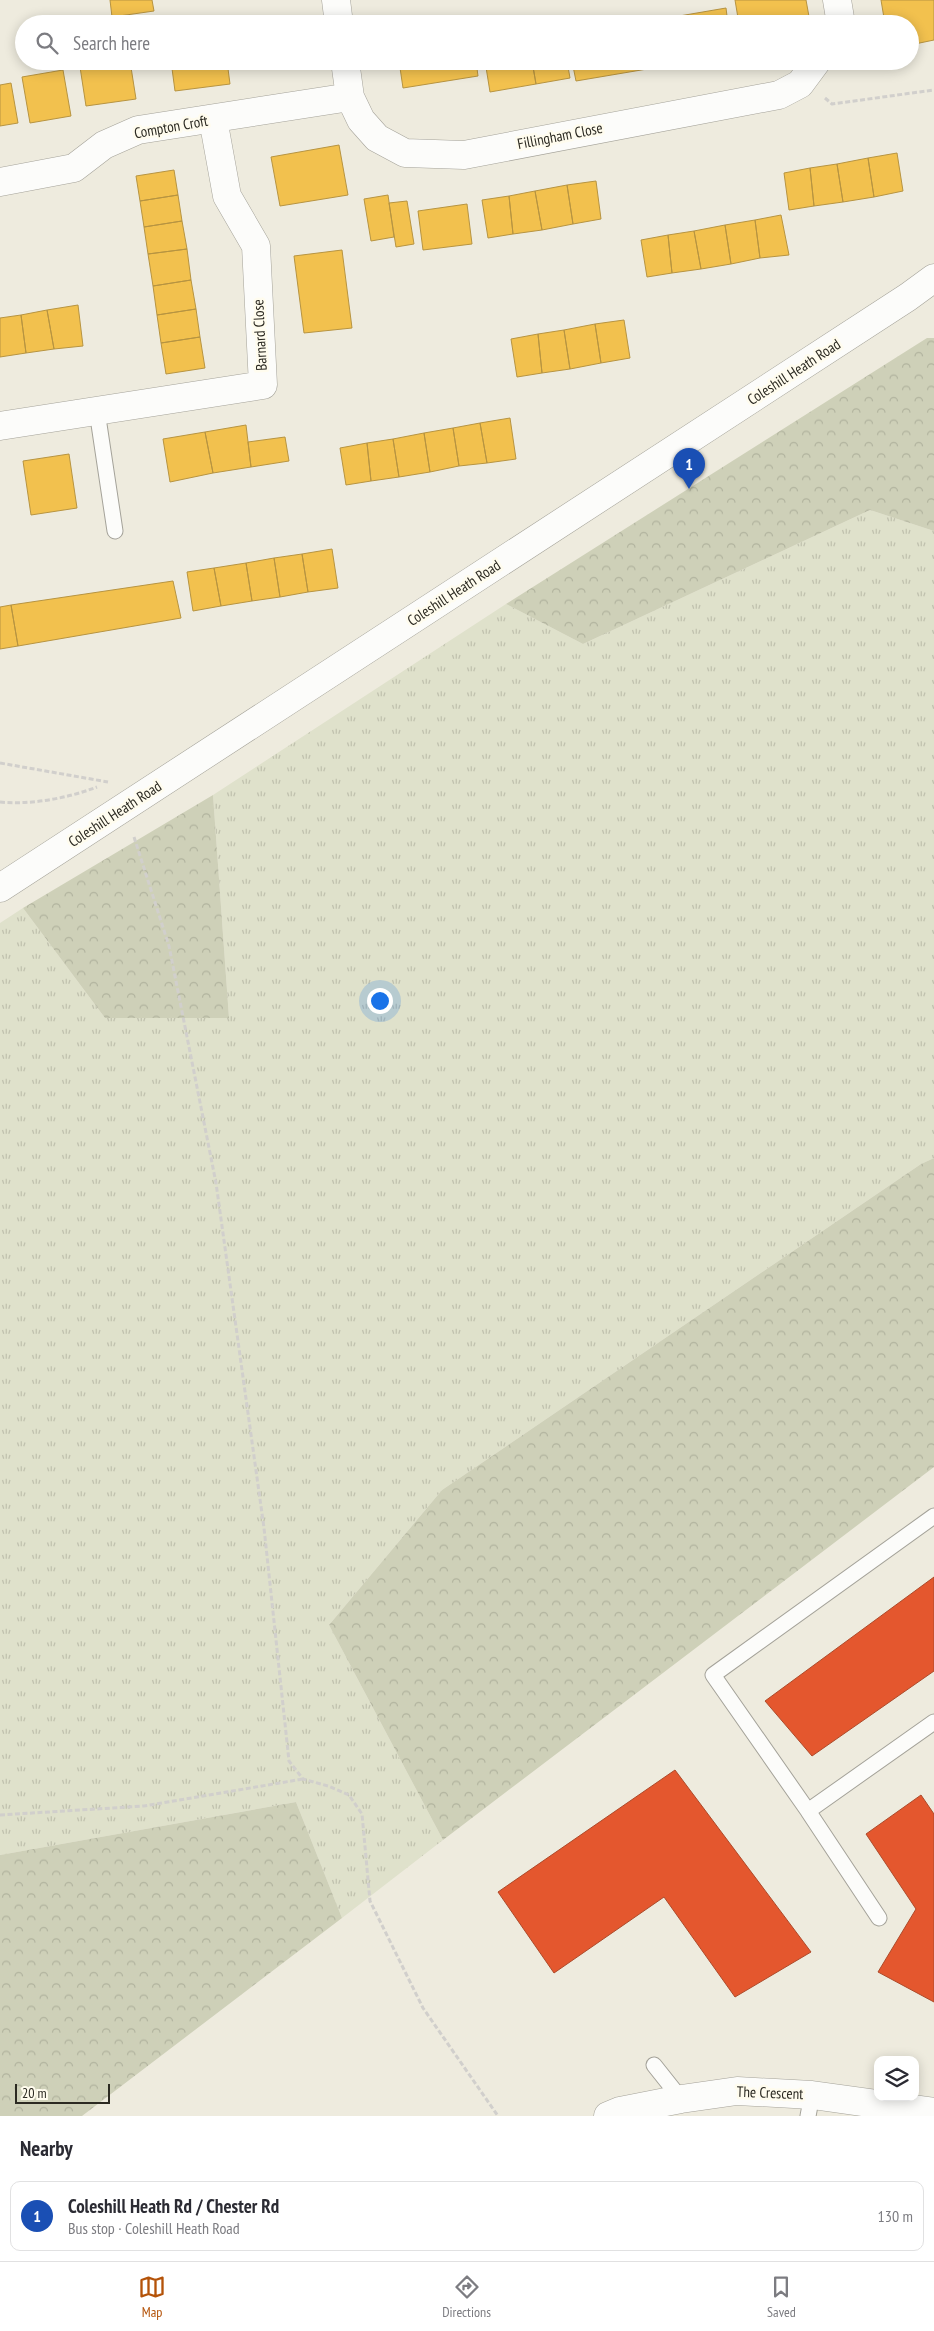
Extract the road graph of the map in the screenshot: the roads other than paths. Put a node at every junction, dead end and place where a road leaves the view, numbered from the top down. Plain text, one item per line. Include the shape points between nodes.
1 (336, 0) edge
2 (837, 0) edge
3 (338, 15) edge
4 (840, 15) edge
5 (346, 70) edge
6 (810, 70) edge
7 (350, 96) junction
8 (213, 119) junction
9 (0, 182) edge
10 (934, 278) edge
11 (934, 290) edge
12 (908, 298) junction
13 (96, 411) junction
14 (0, 426) edge
15 (115, 531) dead end
16 (0, 888) edge
17 (934, 1516) edge
18 (934, 1722) edge
19 (808, 1810) junction
20 (879, 1918) dead end
21 (654, 2065) dead end
22 (680, 2099) junction
23 (810, 2105) edge
24 (934, 2112) edge
25 (608, 2116) edge

1 - 3 street
2 - 4 street
5 - 7 street, Fillingham Close
6 - 7 street, Fillingham Close via 800,84 779,95 464,155 405,153 377,138 360,120
7 - 8 street, Compton Croft
8 - 9 street, Compton Croft via 138,130 104,145 74,168
8 - 13 street, Barnard Close via 227,196 256,246 262,384
10 - 12 street, Coleshill Heath Road
11 - 12 street, Coleshill Heath Road
12 - 16 street, Coleshill Heath Road
13 - 14 street, Barnard Close
13 - 15 lane
17 - 19 lane via 713,1675
18 - 19 lane
19 - 20 lane
21 - 22 lane
22 - 23 street, The Crescent via 737,2091
22 - 25 street, The Crescent
23 - 24 street, The Crescent

